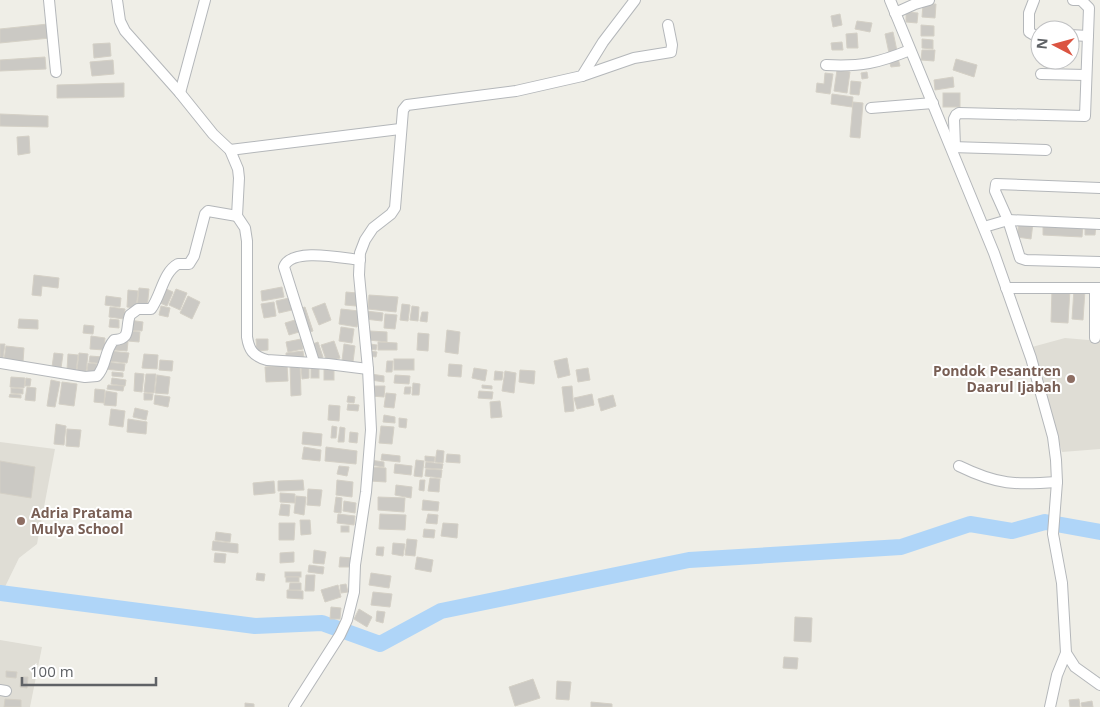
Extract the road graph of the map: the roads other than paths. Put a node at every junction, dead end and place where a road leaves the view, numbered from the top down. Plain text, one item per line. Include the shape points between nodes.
1 (49, 0) edge
2 (117, 0) edge
3 (205, 0) edge
4 (635, 0) edge
5 (890, 0) edge
6 (929, 0) edge
7 (1034, 0) edge
8 (1072, 0) edge
9 (896, 13) junction
10 (668, 25) dead end
11 (1030, 33) edge
12 (1080, 36) edge
13 (1088, 36) junction
14 (910, 50) junction
15 (826, 65) dead end
16 (56, 72) dead end
17 (1041, 74) dead end
18 (1086, 75) junction
19 (582, 76) junction
20 (180, 92) junction
21 (933, 103) junction
22 (870, 108) dead end
23 (400, 129) junction
24 (953, 147) junction
25 (230, 150) junction
26 (1046, 150) dead end
27 (1100, 188) edge
28 (237, 216) junction
29 (1008, 220) junction
30 (1100, 224) edge
31 (984, 227) junction
32 (360, 260) junction
33 (1100, 262) edge
34 (1006, 288) junction
35 (1098, 288) edge
36 (1095, 338) dead end
37 (0, 362) edge
38 (314, 362) junction
39 (368, 369) junction
40 (960, 466) dead end
41 (1057, 482) junction
42 (1066, 653) junction
43 (1100, 685) edge
44 (294, 707) edge
45 (1050, 707) edge

1 - 16 street
2 - 20 street via 125,31
3 - 20 street
4 - 19 street
5 - 9 street
6 - 9 street
7 - 11 street
8 - 13 street via 1081,0 1090,8
9 - 14 street
10 - 19 street via 672,52 634,58
12 - 13 street
13 - 18 street
14 - 15 street via 873,63
14 - 21 street
17 - 18 street
18 - 24 street via 1085,116 959,114 954,119
19 - 23 street via 516,90 406,105
20 - 25 street via 207,128
21 - 22 street
21 - 24 street
23 - 25 street
23 - 32 street via 395,208 373,228 360,253
24 - 26 street
24 - 31 street
25 - 28 street via 239,178
27 - 29 street via 996,184 995,191
28 - 37 street via 208,211 205,214 189,264 178,264 169,271 152,309 138,309 130,315 125,337 114,340 109,346 97,376 86,378
28 - 38 street via 245,228 249,349 258,358 267,360
29 - 30 street
29 - 31 street
29 - 33 street via 1020,258
31 - 34 street
32 - 38 street via 310,254 286,261 284,267
32 - 39 street
34 - 35 street
34 - 41 street via 1031,358 1053,437
35 - 36 street
38 - 39 street
39 - 44 street via 371,430 354,592 340,635
40 - 41 street via 998,482
41 - 42 street via 1053,534 1062,583
42 - 43 street via 1075,667
42 - 45 street

